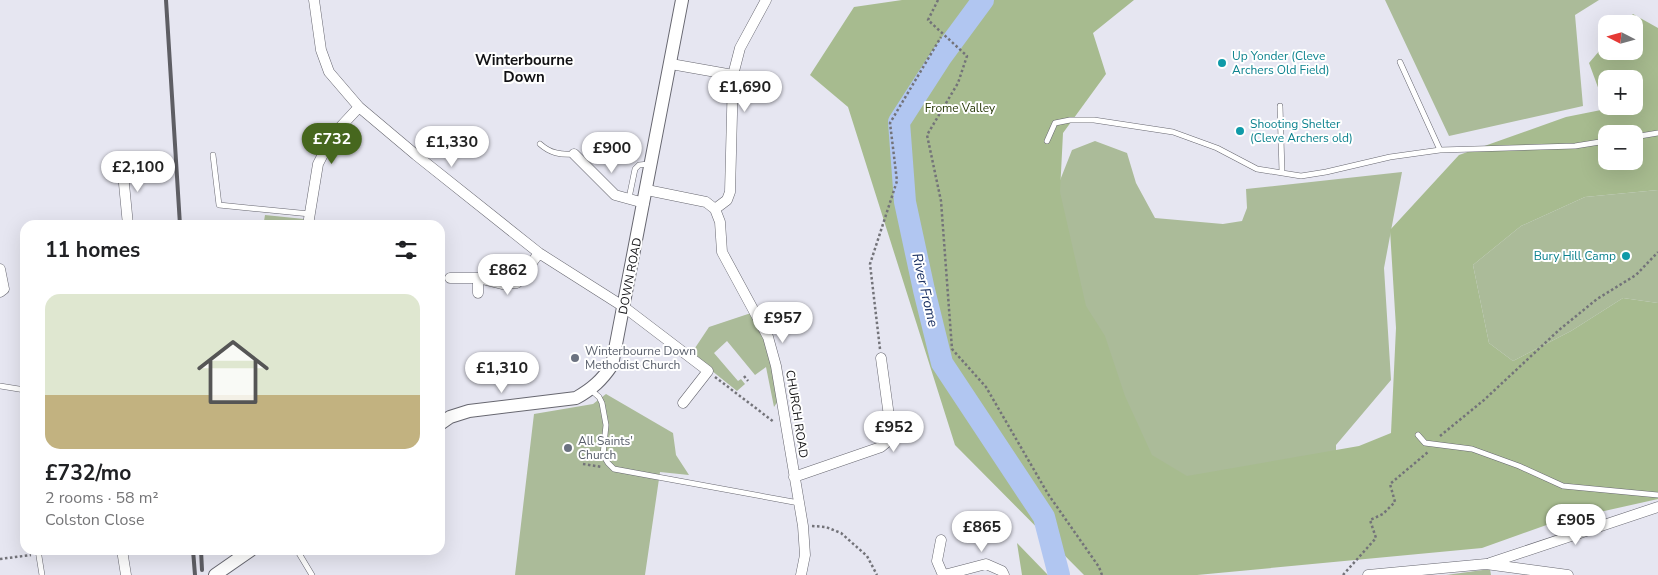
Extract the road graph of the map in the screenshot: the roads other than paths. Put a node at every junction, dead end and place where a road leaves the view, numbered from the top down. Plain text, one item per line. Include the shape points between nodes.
1 (314, 0) edge
2 (682, 0) edge
3 (766, 0) edge
4 (1400, 62) dead end
5 (671, 64) junction
6 (733, 75) junction
7 (1280, 106) dead end
8 (359, 107) junction
9 (1658, 133) edge
10 (1643, 136) edge
11 (1047, 141) dead end
12 (1598, 142) edge
13 (540, 144) dead end
14 (1440, 150) junction
15 (574, 154) joint
16 (213, 155) dead end
17 (122, 163) dead end
18 (652, 164) junction
19 (1282, 172) junction
20 (646, 197) junction
21 (629, 199) junction
22 (715, 209) junction
23 (310, 214) junction
24 (128, 220) edge
25 (309, 220) edge
26 (539, 253) junction
27 (0, 269) edge
28 (450, 278) dead end
29 (478, 278) junction
30 (0, 292) edge
31 (478, 293) dead end
32 (624, 307) junction
33 (881, 358) road end
34 (0, 386) edge
35 (20, 389) edge
36 (591, 390) junction
37 (683, 403) dead end
38 (445, 420) edge
39 (1418, 435) dead end
40 (794, 477) junction
41 (1658, 495) edge
42 (799, 504) junction
43 (1658, 506) edge
44 (941, 540) dead end
45 (39, 555) edge
46 (123, 555) edge
47 (244, 555) edge
48 (299, 555) edge
49 (1486, 564) junction
50 (219, 572) edge
51 (42, 575) edge
52 (126, 575) edge
53 (312, 575) edge
54 (801, 575) edge
55 (943, 575) edge
56 (1004, 575) edge
57 (1368, 575) edge
58 (1568, 575) edge

1 - 8 street via 320,50 329,72
2 - 5 street, DOWN ROAD
3 - 6 street via 740,48
4 - 14 lane
5 - 6 street
5 - 18 street, DOWN ROAD
6 - 22 street via 730,192 727,200
7 - 19 lane
8 - 23 street via 333,135 318,164
8 - 26 street
9 - 10 lane
11 - 19 lane via 1055,123 1094,120 1173,132 1217,148 1256,169
12 - 14 lane via 1575,146
13 - 15 lane via 554,153
14 - 19 lane via 1390,157 1311,175
15 - 21 street via 615,195
16 - 23 lane via 219,205
17 - 24 street
18 - 20 street, DOWN ROAD
18 - 21 lane via 639,165 635,169
20 - 21 street
20 - 22 street via 706,202
20 - 32 street, DOWN ROAD
22 - 40 street, CHURCH ROAD via 720,222 722,252 768,337 776,366
23 - 25 street
26 - 29 street via 517,283 502,284
26 - 32 street
27 - 30 street via 4,289
28 - 29 street
29 - 31 street
32 - 36 street, DOWN ROAD via 612,365
32 - 37 street via 708,371
33 - 40 street via 892,438 881,447
34 - 35 lane
36 - 38 street, DOWN ROAD via 576,398 469,411
36 - 42 lane via 602,403 606,425 603,454 614,469
39 - 41 lane via 1425,443 1472,449 1563,486
40 - 42 street, CHURCH ROAD
42 - 54 street, CHURCH ROAD via 805,555
43 - 49 street
44 - 55 street via 937,561
45 - 51 lane
46 - 52 street
47 - 50 street
48 - 53 lane
49 - 57 street
49 - 58 street
55 - 56 street via 986,564

